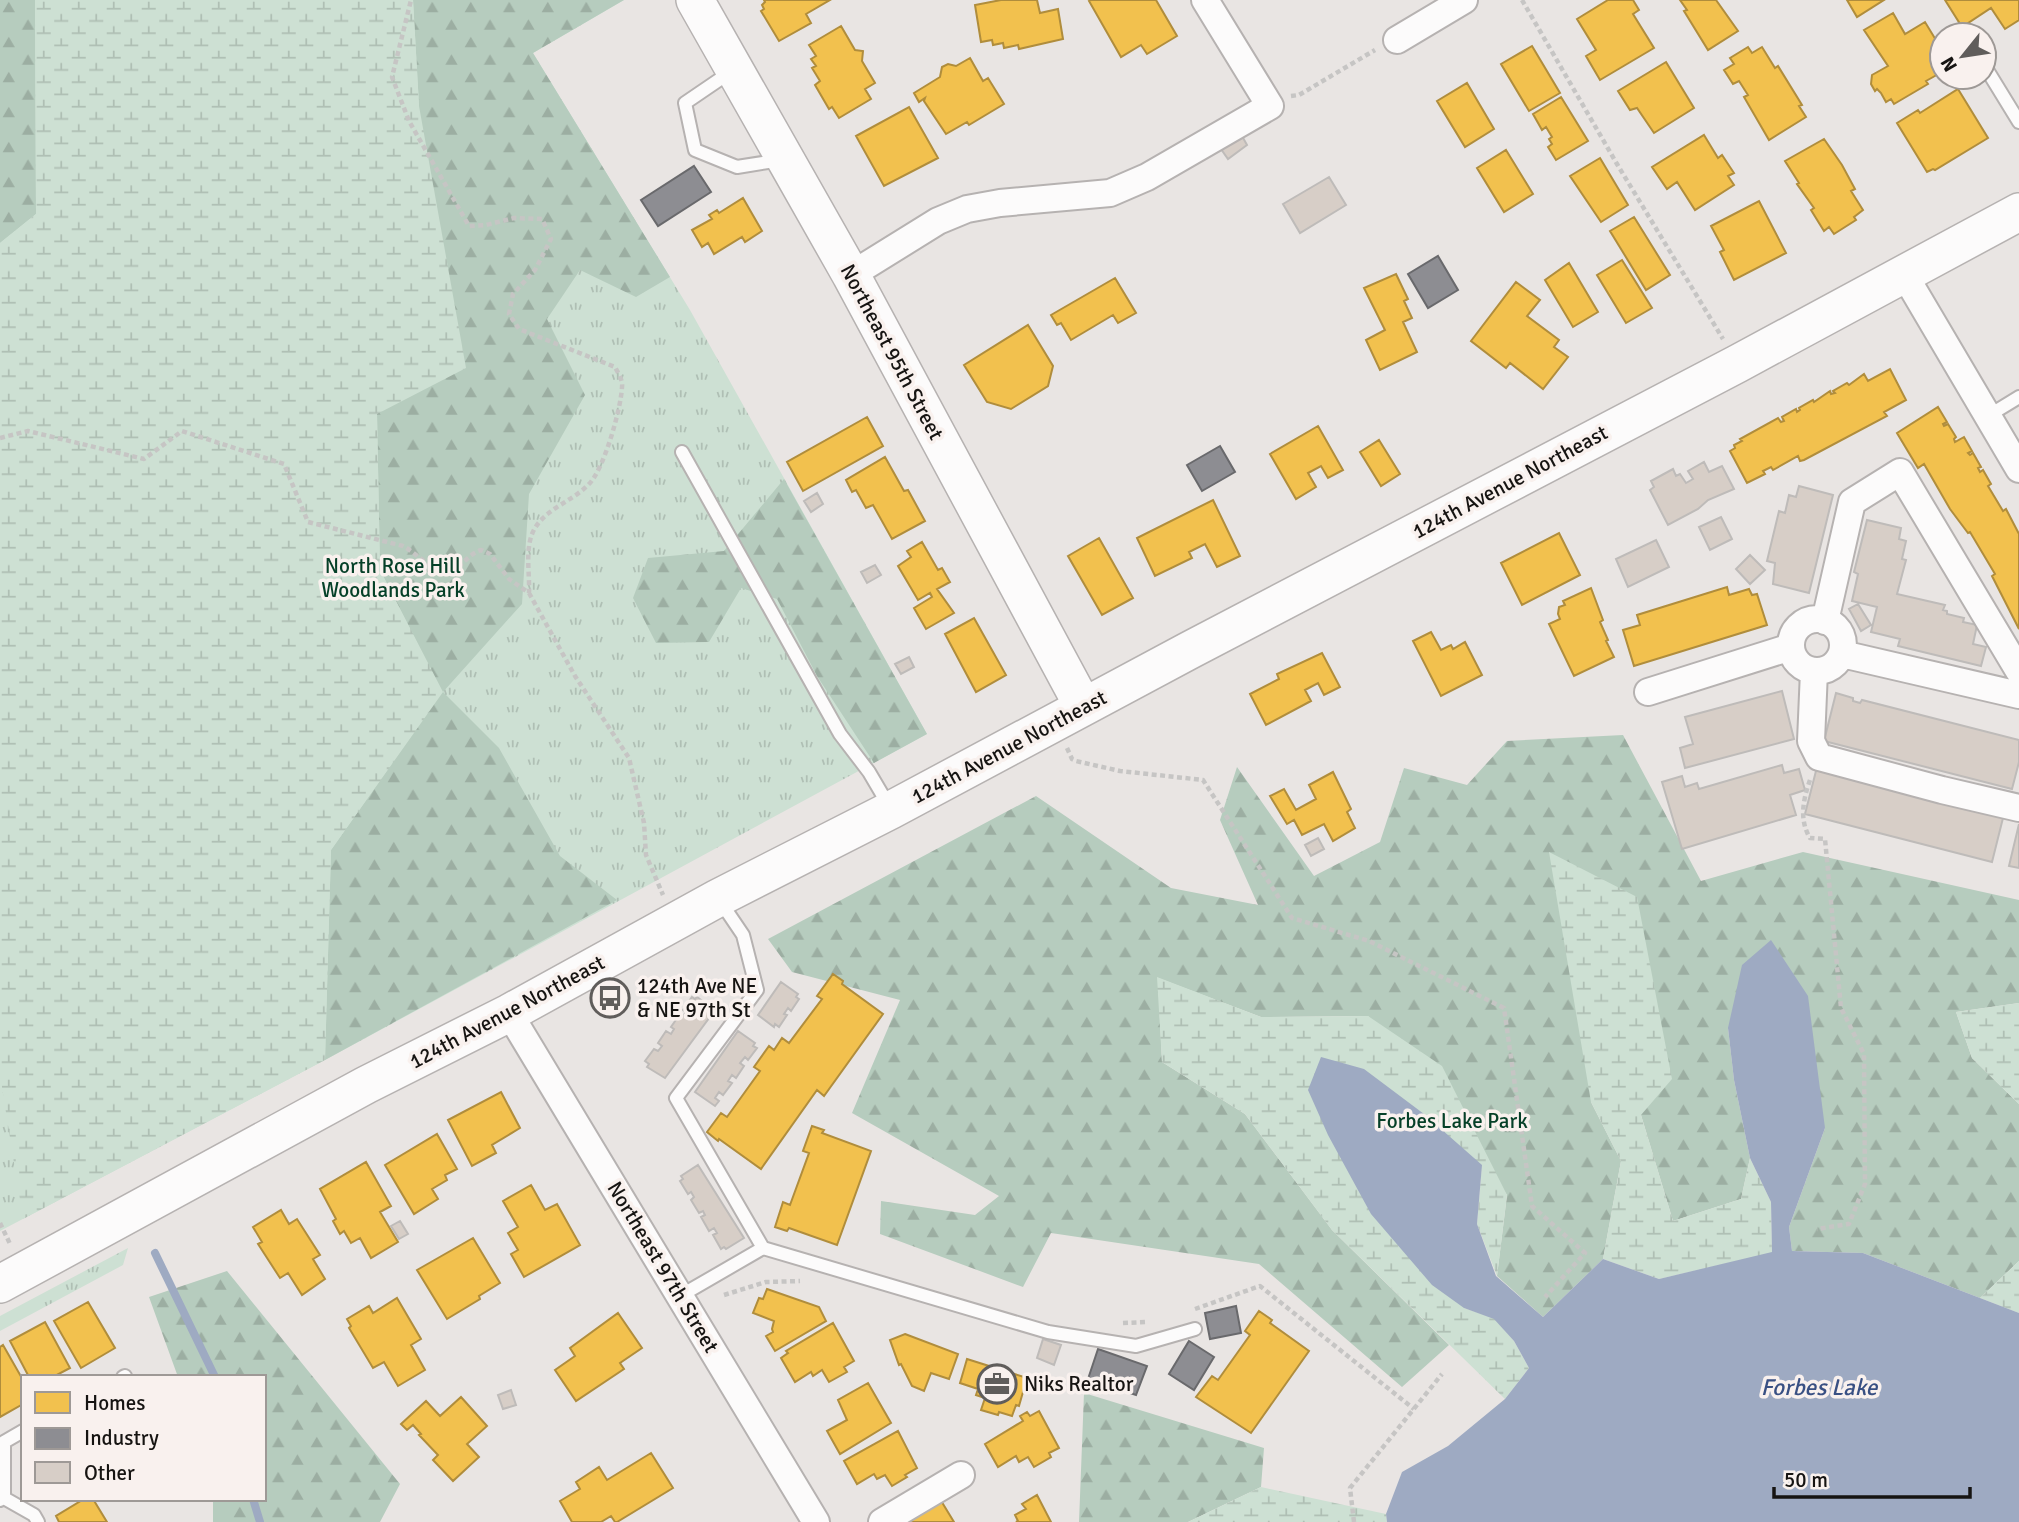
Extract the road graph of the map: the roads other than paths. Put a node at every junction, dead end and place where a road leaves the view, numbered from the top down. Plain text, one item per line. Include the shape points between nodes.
1 (695, 0) edge
2 (1205, 0) edge
3 (1464, 0) edge
4 (1390, 43) road end
5 (734, 69) junction
6 (1998, 90) edge
7 (2019, 122) edge
8 (785, 160) junction
9 (2019, 212) edge
10 (1904, 274) junction
11 (851, 275) junction
12 (2019, 397) edge
13 (1988, 416) junction
14 (682, 452) dead end
15 (2019, 469) edge
16 (1825, 621) junction
17 (1791, 647) junction
18 (1842, 654) junction
19 (1814, 671) junction
20 (2019, 671) edge
21 (1648, 692) dead end
22 (2019, 695) edge
23 (1083, 706) junction
24 (2019, 808) edge
25 (891, 810) junction
26 (718, 898) junction
27 (509, 1013) junction
28 (763, 1248) junction
29 (0, 1284) edge
30 (680, 1296) junction
31 (1195, 1329) road end
32 (21, 1433) edge
33 (961, 1475) dead end
34 (2, 1499) edge
35 (38, 1522) edge
36 (816, 1522) edge
37 (882, 1522) edge

1 - 5 main road, Northeast 95th Street
2 - 11 street via 1278,101 1111,193 967,209 938,221
3 - 4 street
5 - 8 main road, Northeast 95th Street
5 - 8 lane via 685,103 695,150 737,167
6 - 7 lane
8 - 11 main road, Northeast 95th Street
9 - 10 main road, 124th Avenue Northeast
10 - 13 street
10 - 23 main road, 124th Avenue Northeast
11 - 23 main road, Northeast 95th Street
12 - 13 lane
13 - 15 street
14 - 25 lane via 840,734
16 - 17 street via 1801,625
16 - 18 street via 1838,630
16 - 20 street via 1852,502 1900,472
17 - 19 street via 1799,663
17 - 21 street
18 - 19 street via 1832,667
18 - 22 street
19 - 24 street via 1811,741 1819,757
23 - 25 main road, 124th Avenue Northeast
25 - 26 main road, 124th Avenue Northeast
26 - 27 main road, 124th Avenue Northeast
26 - 28 lane via 743,935 757,990 676,1098
27 - 29 main road, 124th Avenue Northeast via 366,1085
27 - 30 street, Northeast 97th Street
28 - 30 lane
28 - 31 lane via 1048,1332 1136,1346
30 - 36 street, Northeast 97th Street
32 - 34 lane via 4,1442
33 - 37 street
34 - 35 lane via 34,1515

